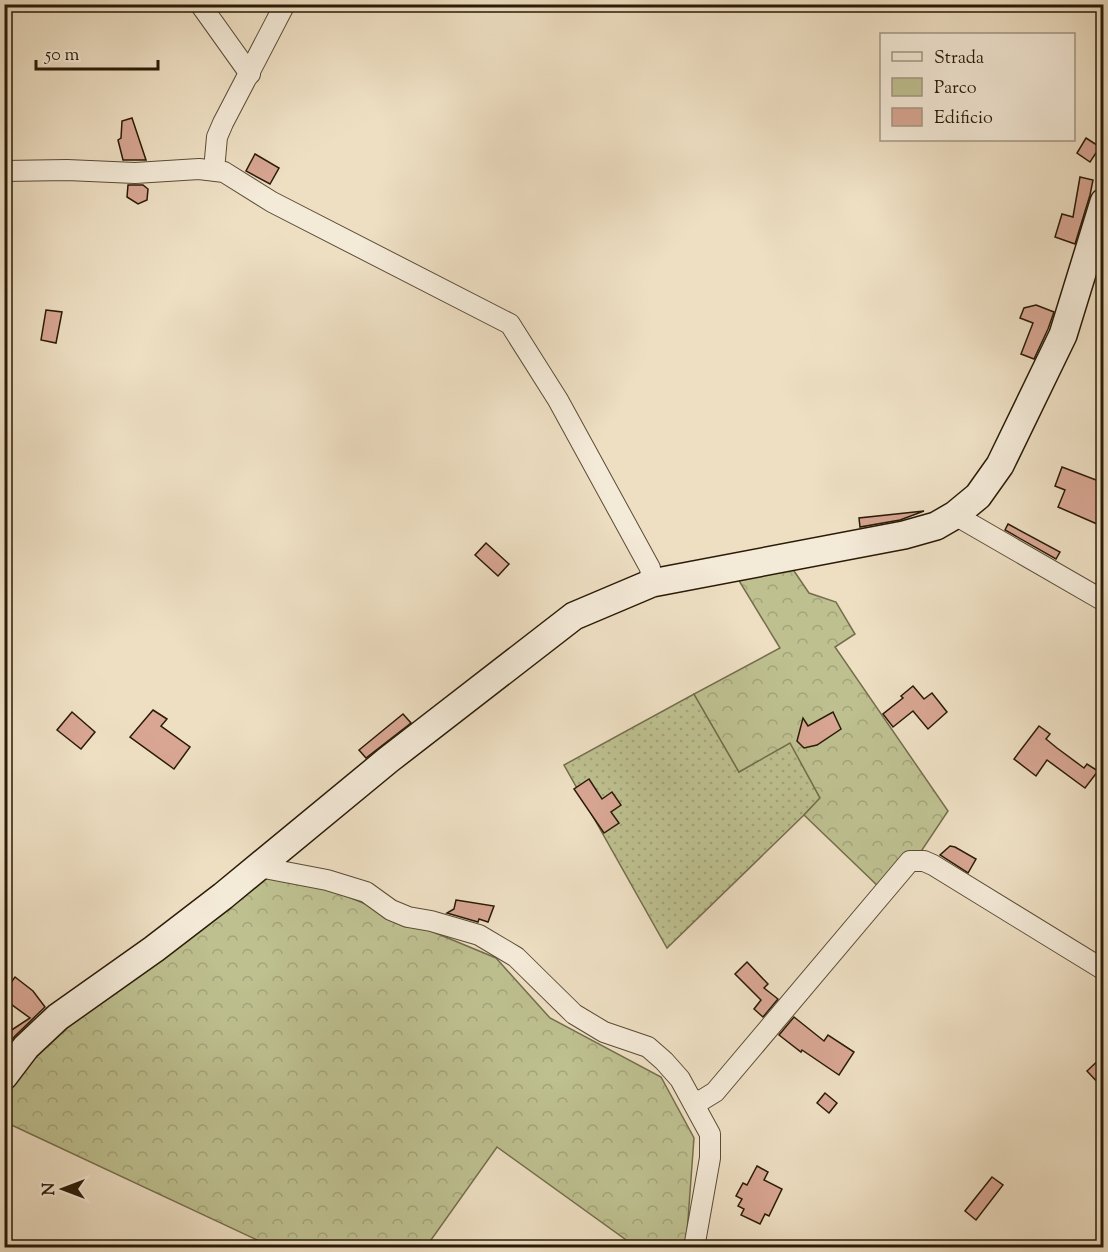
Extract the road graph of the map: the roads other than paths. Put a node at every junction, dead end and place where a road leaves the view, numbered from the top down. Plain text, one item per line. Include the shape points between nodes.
1 (200, 4) edge
2 (285, 4) edge
3 (250, 74) junction
4 (214, 170) junction
5 (4, 171) edge
6 (1104, 202) edge
7 (955, 515) junction
8 (652, 583) junction
9 (1104, 601) edge
10 (259, 867) junction
11 (1104, 970) edge
12 (4, 1076) edge
13 (694, 1101) junction
14 (694, 1248) edge

1 - 3 street
2 - 3 street
3 - 4 street via 217,137
4 - 5 street
4 - 8 street via 510,324 558,399 650,568
6 - 7 main road via 1063,335 1000,465 978,496
7 - 8 main road via 936,526 904,535
7 - 9 street
8 - 10 main road via 574,616 388,760
10 - 12 main road via 58,1017 26,1047
10 - 13 street via 366,892 408,917 479,935 496,944 516,957 574,1014 604,1032 648,1047 680,1079
11 - 13 street via 933,865 910,861 715,1092
13 - 14 street via 710,1134

